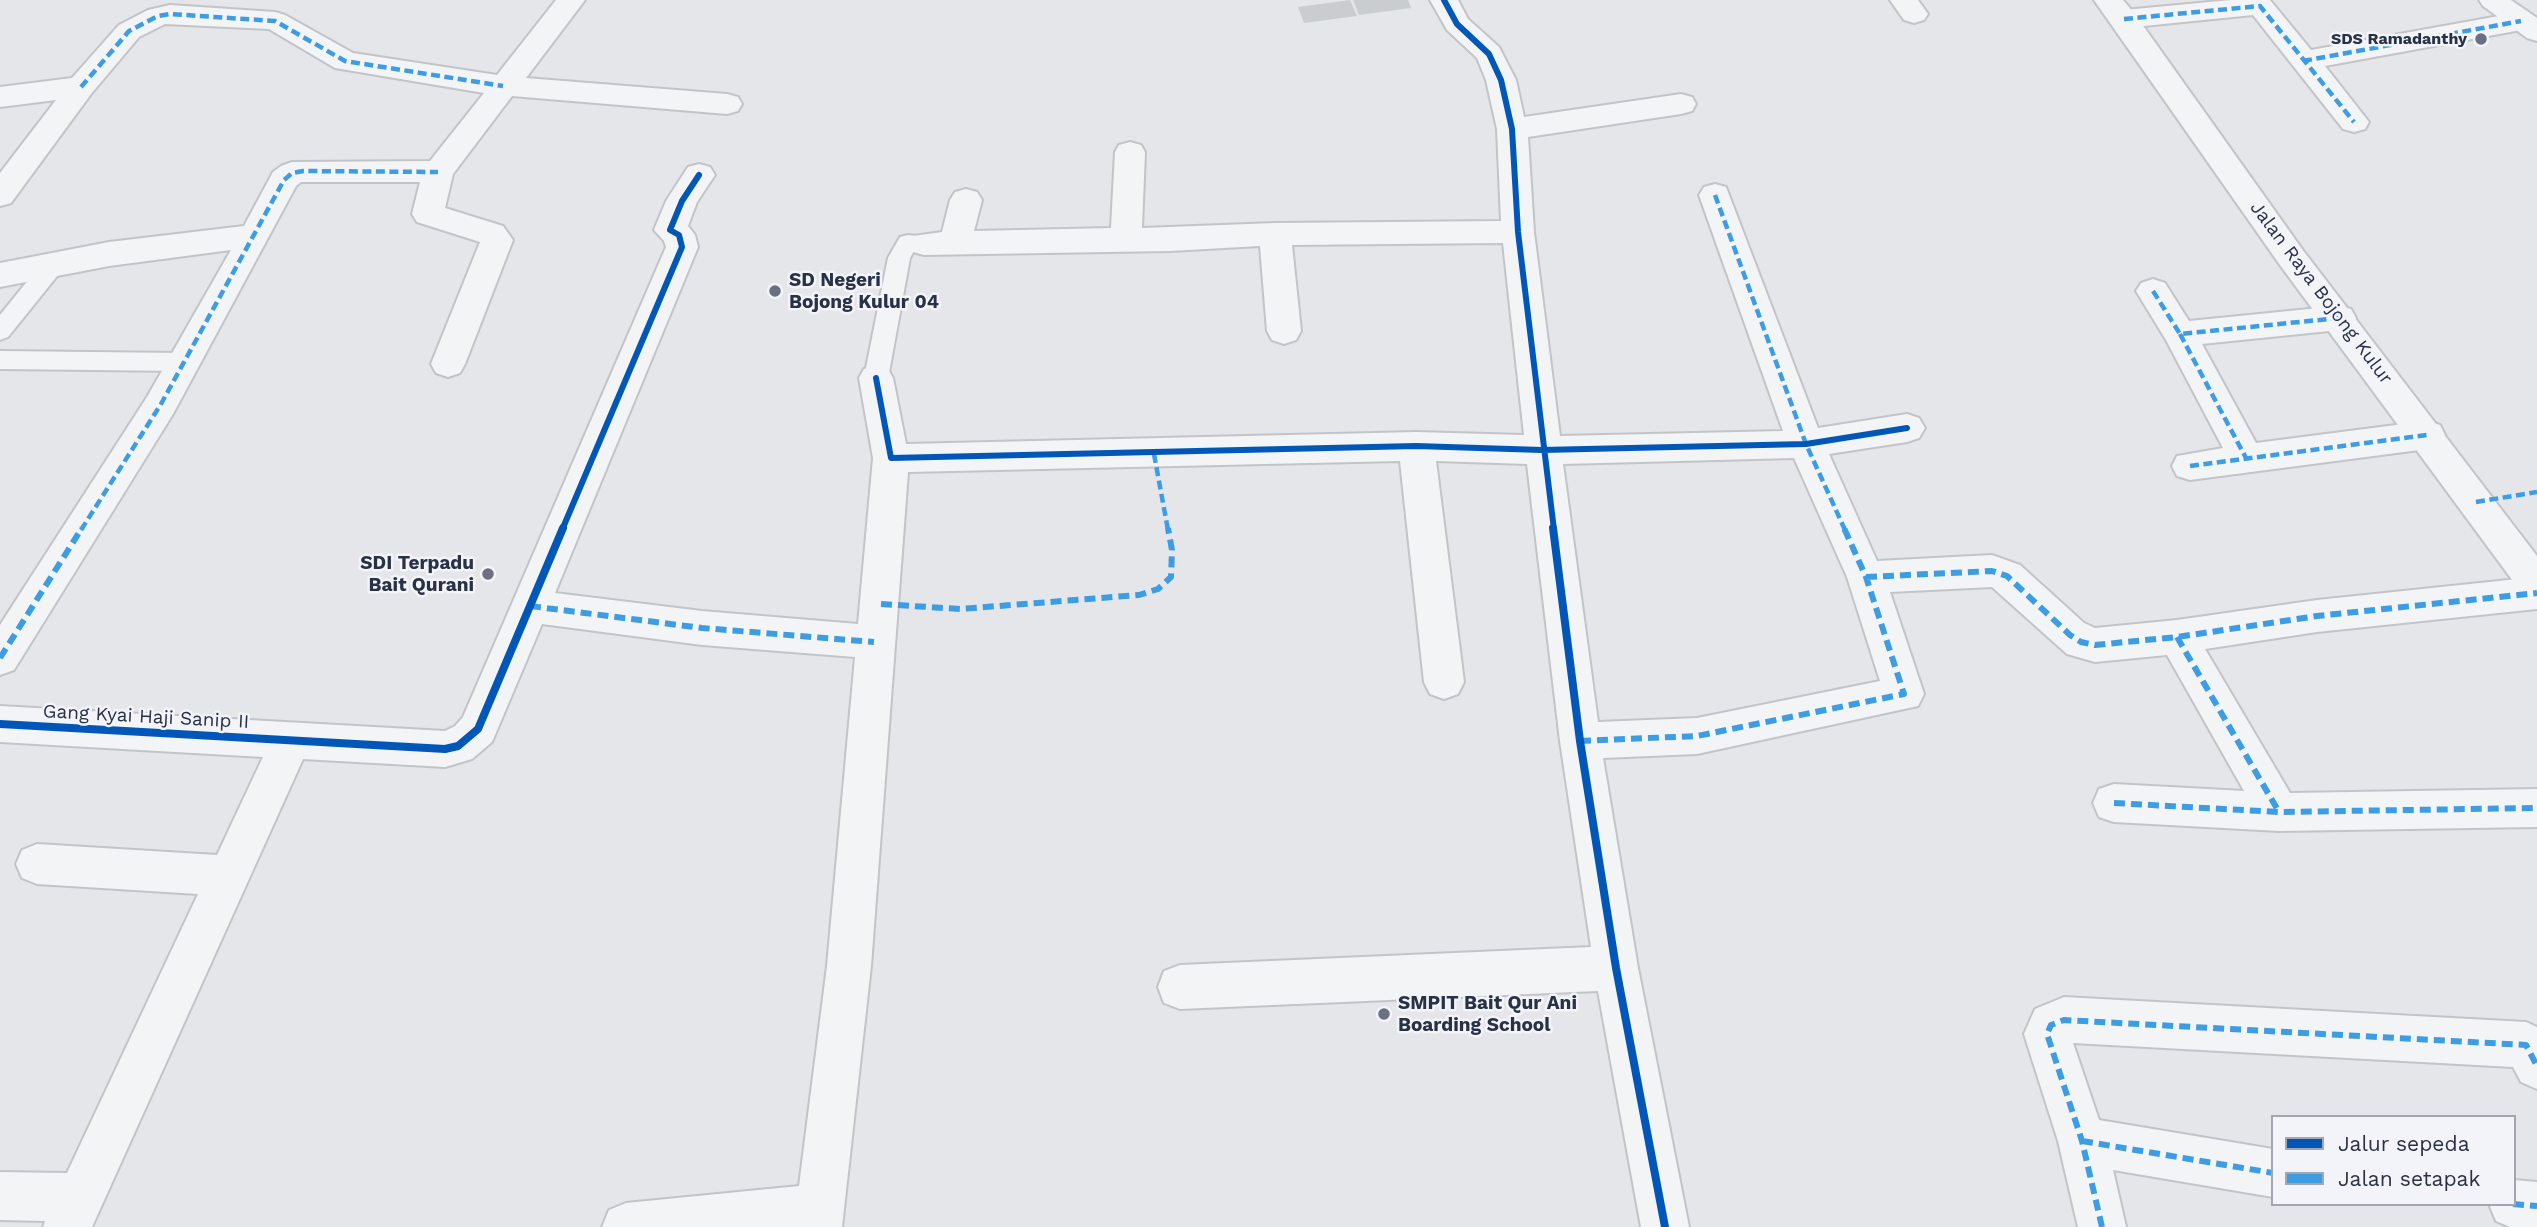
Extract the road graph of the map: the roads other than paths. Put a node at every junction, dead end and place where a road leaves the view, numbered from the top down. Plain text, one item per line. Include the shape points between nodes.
1 (571, 0) edge
2 (1444, 0) edge
3 (2493, 0) edge
4 (2257, 3) edge
5 (2116, 10) edge
6 (2531, 14) edge
7 (2302, 61) junction
8 (503, 86) junction
9 (81, 87) junction
10 (0, 97) edge
11 (727, 104) dead end
12 (1681, 104) dead end
13 (2354, 122) dead end
14 (1512, 129) junction
15 (1129, 152) dead end
16 (438, 172) junction
17 (699, 175) dead end
18 (0, 195) edge
19 (1715, 195) dead end
20 (966, 200) dead end
21 (1518, 232) junction
22 (1275, 234) junction
23 (255, 236) junction
24 (1126, 239) junction
25 (939, 244) junction
26 (54, 264) junction
27 (0, 275) edge
28 (2152, 291) dead end
29 (2339, 318) junction
30 (0, 331) edge
31 (1283, 331) dead end
32 (2180, 334) junction
33 (0, 360) edge
34 (182, 362) junction
35 (448, 364) dead end
36 (876, 378) joint
37 (1907, 428) dead end
38 (2427, 435) junction
39 (1806, 444) junction
40 (1416, 446) junction
41 (1542, 450) junction
42 (891, 458) junction
43 (2246, 458) junction
44 (2190, 466) dead end
45 (1866, 577) junction
46 (2537, 585) edge
47 (2537, 593) edge
48 (530, 606) junction
49 (2177, 637) junction
50 (874, 642) junction
51 (0, 658) edge
52 (1444, 682) dead end
53 (0, 724) edge
54 (291, 740) junction
55 (1580, 741) junction
56 (2114, 803) dead end
57 (2537, 808) edge
58 (2278, 812) junction
59 (37, 864) dead end
60 (229, 876) junction
61 (1616, 968) junction
62 (1180, 987) dead end
63 (2533, 1052) edge
64 (2082, 1141) junction
65 (2271, 1173) edge
66 (0, 1196) edge
67 (2516, 1204) edge
68 (2537, 1206) edge
69 (74, 1213) edge
70 (820, 1218) edge
71 (626, 1227) edge
72 (1665, 1227) edge
73 (2102, 1227) edge

1 - 8 street
2 - 14 street via 1457,24 1489,54 1501,80
3 - 6 street
4 - 5 street
4 - 7 street
5 - 29 street, Jalan Raya Bojong Kulur
6 - 7 street
7 - 13 street
8 - 9 street via 345,61 275,21 170,15 158,16 129,32
8 - 11 street
8 - 16 street
9 - 10 street
9 - 18 street
12 - 14 street
14 - 21 street
15 - 24 street
16 - 23 street via 292,173
16 - 35 street via 428,214 492,233 497,240
17 - 48 street, Gang Kyai Haji Sanip II via 670,230 679,235 682,247
19 - 39 street
20 - 25 street
21 - 22 street
21 - 41 street
22 - 24 street
22 - 31 street
23 - 26 street
23 - 34 street
24 - 25 street
25 - 36 lane via 908,243 899,258
26 - 27 street
26 - 30 lane
28 - 32 street
29 - 32 street
29 - 38 street, Jalan Raya Bojong Kulur
32 - 43 street
33 - 34 lane
34 - 51 street via 161,404
36 - 42 street
37 - 39 street
38 - 43 street
38 - 46 street, Jalan Raya Bojong Kulur
39 - 41 street
39 - 45 street
40 - 41 street
40 - 42 street
40 - 52 street
41 - 55 street
42 - 50 street
43 - 44 street
45 - 49 street via 1992,571 2007,576 2081,642 2095,645
45 - 55 street via 1904,694 1697,736
47 - 49 street via 2317,616
48 - 50 street via 702,628
48 - 54 street, Gang Kyai Haji Sanip II via 478,729 458,746
49 - 58 street
50 - 70 street via 850,953
53 - 54 street, Gang Kyai Haji Sanip II
54 - 60 street
55 - 61 street
56 - 58 street
57 - 58 street
59 - 60 street
60 - 69 street
61 - 62 street
61 - 72 street
63 - 64 street via 2064,1020 2051,1025 2047,1034
64 - 65 street
64 - 73 street
66 - 69 street
67 - 68 street
70 - 71 street

